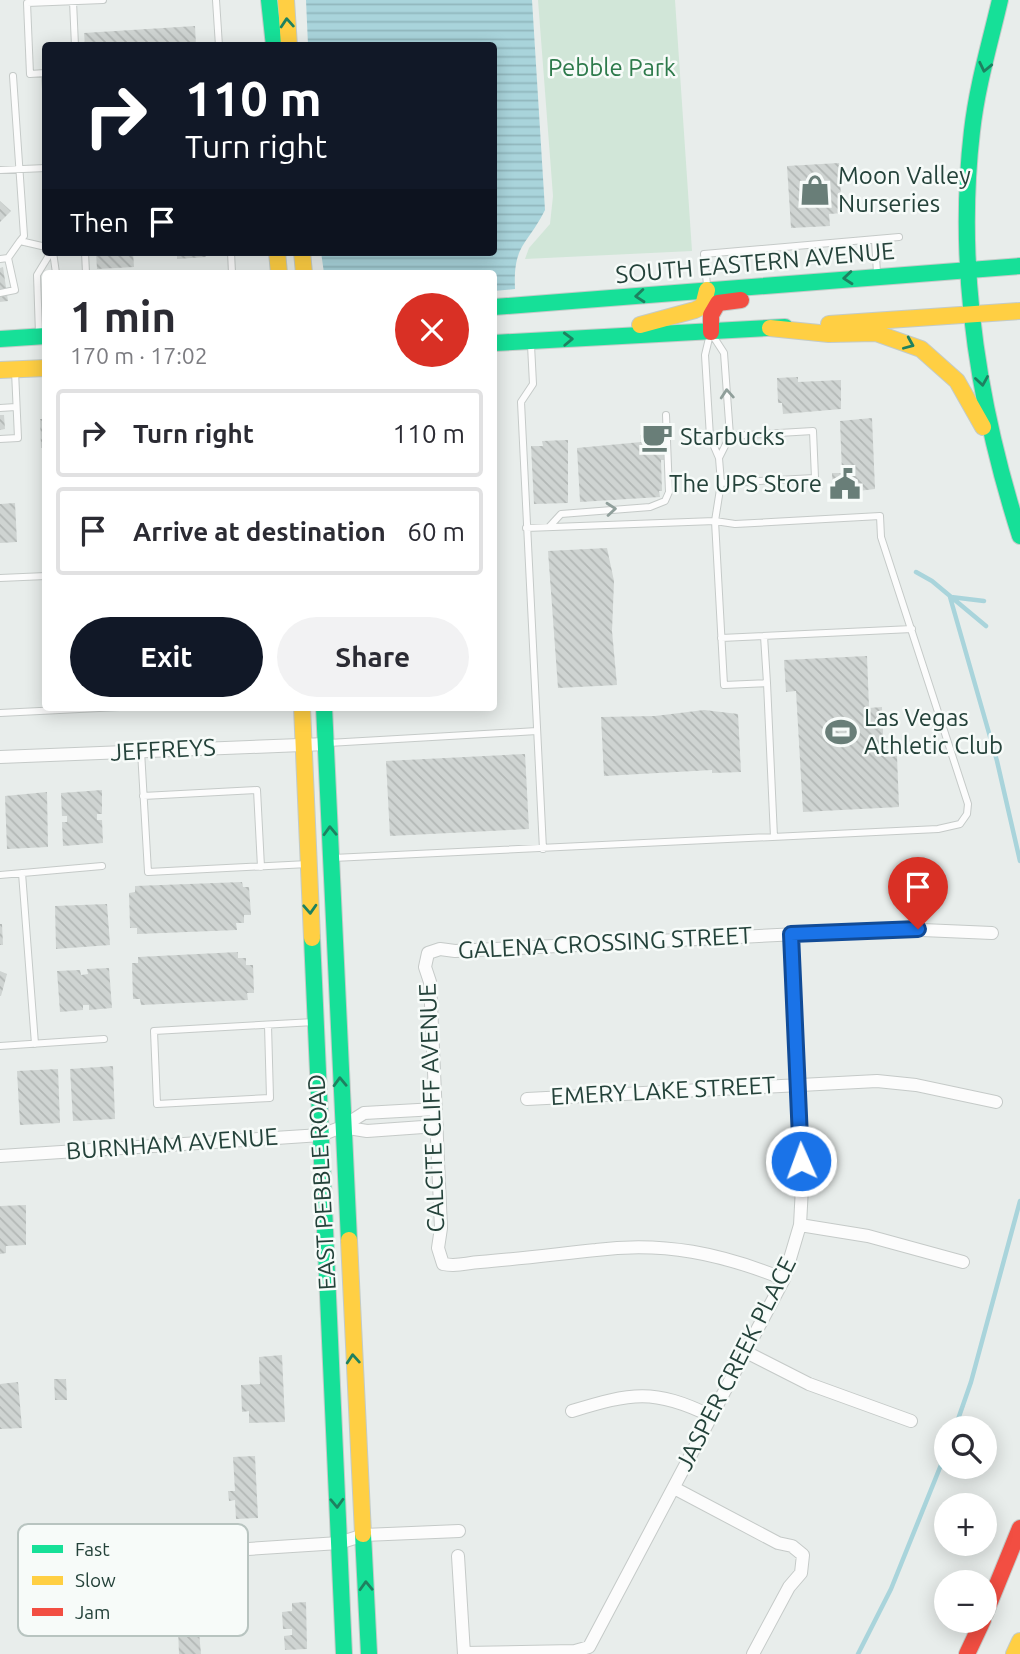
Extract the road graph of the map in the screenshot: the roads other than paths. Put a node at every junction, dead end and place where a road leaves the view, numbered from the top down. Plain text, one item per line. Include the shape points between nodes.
1 (103, 0) edge
2 (216, 0) edge
3 (260, 0) edge
4 (269, 0) edge
5 (286, 0) edge
6 (1000, 0) edge
7 (73, 1) edge
8 (75, 42) edge
9 (219, 42) edge
10 (263, 42) edge
11 (274, 42) edge
12 (289, 42) edge
13 (42, 73) edge
14 (13, 76) dead end
15 (42, 168) edge
16 (19, 169) junction
17 (0, 170) edge
18 (899, 237) dead end
19 (875, 240) junction
20 (20, 241) junction
21 (42, 246) edge
22 (49, 256) edge
23 (4, 259) edge
24 (1020, 266) edge
25 (970, 269) junction
26 (877, 275) junction
27 (819, 281) junction
28 (707, 290) junction
29 (0, 293) edge
30 (497, 307) edge
31 (1020, 311) edge
32 (971, 314) junction
33 (42, 326) edge
34 (770, 328) junction
35 (711, 332) junction
36 (42, 336) edge
37 (594, 338) junction
38 (0, 339) edge
39 (531, 341) junction
40 (497, 343) edge
41 (42, 368) edge
42 (7, 370) edge
43 (16, 407) junction
44 (0, 408) edge
45 (666, 415) dead end
46 (730, 436) junction
47 (0, 439) edge
48 (991, 440) junction
49 (719, 458) junction
50 (721, 483) junction
51 (715, 521) junction
52 (549, 527) junction
53 (526, 528) junction
54 (1020, 537) edge
55 (42, 576) edge
56 (0, 578) edge
57 (912, 629) junction
58 (764, 636) junction
59 (721, 638) junction
60 (767, 683) junction
61 (42, 711) edge
62 (302, 711) edge
63 (324, 711) edge
64 (0, 713) edge
65 (537, 731) junction
66 (304, 743) junction
67 (326, 744) junction
68 (141, 751) junction
69 (0, 757) edge
70 (143, 796) junction
71 (774, 837) junction
72 (543, 849) junction
73 (331, 858) junction
74 (308, 864) junction
75 (102, 866) dead end
76 (261, 867) junction
77 (22, 873) junction
78 (0, 875) edge
79 (992, 933) dead end
80 (791, 934) junction
81 (428, 953) joint
82 (316, 1022) junction
83 (268, 1024) junction
84 (104, 1039) dead end
85 (35, 1044) junction
86 (0, 1046) edge
87 (799, 1084) junction
88 (527, 1099) dead end
89 (996, 1102) dead end
90 (436, 1109) junction
91 (437, 1126) junction
92 (342, 1127) junction
93 (321, 1135) junction
94 (0, 1156) edge
95 (800, 1225) junction
96 (963, 1262) dead end
97 (784, 1279) junction
98 (746, 1352) junction
99 (572, 1411) dead end
100 (711, 1416) junction
101 (911, 1421) dead end
102 (674, 1488) junction
103 (1020, 1528) edge
104 (459, 1531) dead end
105 (364, 1535) junction
106 (339, 1543) junction
107 (248, 1549) edge
108 (458, 1556) dead end
109 (997, 1585) edge
110 (977, 1633) edge
111 (1020, 1641) edge
112 (344, 1654) edge
113 (369, 1654) edge
114 (464, 1654) edge
115 (753, 1654) edge
116 (967, 1654) edge
117 (1014, 1654) edge

1 - 7 lane
2 - 9 lane
3 - 10 main road
4 - 11 main road
12 -> 5 main road
6 -> 25 main road via 972,128
7 - 8 lane
7 - 13 lane via 27,3 30,74
14 - 16 lane
15 - 16 lane
16 - 17 lane
16 - 20 lane
18 - 19 lane
19 - 26 lane
19 - 28 lane via 704,254
20 - 21 lane
20 - 23 lane
22 - 33 lane via 37,275
23 - 29 lane via 15,290
24 - 25 main road, SOUTH EASTERN AVENUE
25 - 26 main road, SOUTH EASTERN AVENUE
25 - 32 main road
26 -> 27 main road, SOUTH EASTERN AVENUE
27 - 28 main road, SOUTH EASTERN AVENUE
27 - 35 main road via 816,289 805,293 718,303 711,315
28 -> 30 main road, SOUTH EASTERN AVENUE
28 - 37 main road via 703,306 678,319
31 - 32 main road
32 - 34 main road
32 -> 48 main road
34 - 35 main road
34 -> 48 main road via 876,333 921,349 957,381
35 - 37 main road
46 -> 35 lane via 724,353
35 - 49 lane via 705,355 710,437
36 - 38 main road
39 -> 37 main road
39 - 40 main road
39 - 53 lane via 533,384 521,402
41 - 42 main road
42 - 43 lane
43 - 44 lane
43 - 47 lane via 18,438
52 -> 45 lane via 561,514 665,502 669,492
46 - 49 lane
46 - 50 lane via 813,431 815,478
48 - 54 main road
49 - 50 lane
50 - 51 lane
51 - 52 lane
51 - 57 lane via 735,524 880,516 881,537
51 - 59 lane
52 - 53 lane
53 - 65 lane
55 - 56 lane
57 - 58 lane
57 - 71 lane via 968,804 967,814 951,828
58 - 59 lane
58 - 60 lane
59 - 60 lane via 724,685
60 - 71 lane
61 - 64 lane
62 - 66 main road, EAST PEBBLE ROAD
63 - 67 main road, EAST PEBBLE ROAD
65 - 67 lane
65 - 72 lane
66 - 67 street, JEFFREYS
66 - 68 street, JEFFREYS
66 - 74 main road, EAST PEBBLE ROAD
73 -> 67 main road, EAST PEBBLE ROAD
68 - 69 street, JEFFREYS
68 - 70 lane
70 - 76 lane via 148,872
70 - 76 lane via 257,790
71 - 72 lane
72 - 73 lane
92 -> 73 main road, EAST PEBBLE ROAD
74 - 76 lane
74 -> 82 main road, EAST PEBBLE ROAD
75 - 77 lane
77 - 78 lane
77 - 85 lane
79 - 80 street, GALENA CROSSING STREET via 918,929
80 - 81 street, GALENA CROSSING STREET
80 - 87 street, JASPER CREEK PLACE
81 - 90 street, CALCITE CLIFF AVENUE via 425,967 430,982
82 - 83 lane
82 - 93 main road, EAST PEBBLE ROAD
83 - 83 lane via 271,1098 157,1104 154,1031
84 - 85 lane
85 - 86 lane
87 - 88 street, EMERY LAKE STREET
87 - 89 street, EMERY LAKE STREET via 897,1083
87 - 95 street, JASPER CREEK PLACE
90 - 91 street, CALCITE CLIFF AVENUE
90 - 92 street, BURNHAM AVENUE via 364,1113
91 - 92 street via 367,1131
91 - 97 street, CALCITE CLIFF AVENUE via 438,1248 443,1264 457,1267 598,1249 659,1247 709,1253
92 - 93 street, BURNHAM AVENUE
105 -> 92 main road, EAST PEBBLE ROAD
93 - 94 street, BURNHAM AVENUE
93 -> 106 main road, EAST PEBBLE ROAD
95 - 96 street via 869,1236
95 - 97 street, JASPER CREEK PLACE
97 - 98 street, JASPER CREEK PLACE
98 - 100 street, JASPER CREEK PLACE
98 - 101 street via 809,1384
99 - 100 street via 613,1398 654,1396 681,1401
100 - 102 street, JASPER CREEK PLACE
102 - 114 street, JASPER CREEK PLACE via 589,1647
102 - 115 street via 803,1555 801,1573
103 - 109 main road
104 - 105 street
105 - 106 street
113 -> 105 main road, EAST PEBBLE ROAD
106 - 107 street
106 - 112 main road, EAST PEBBLE ROAD
108 - 114 street
110 - 116 main road
111 - 117 main road

